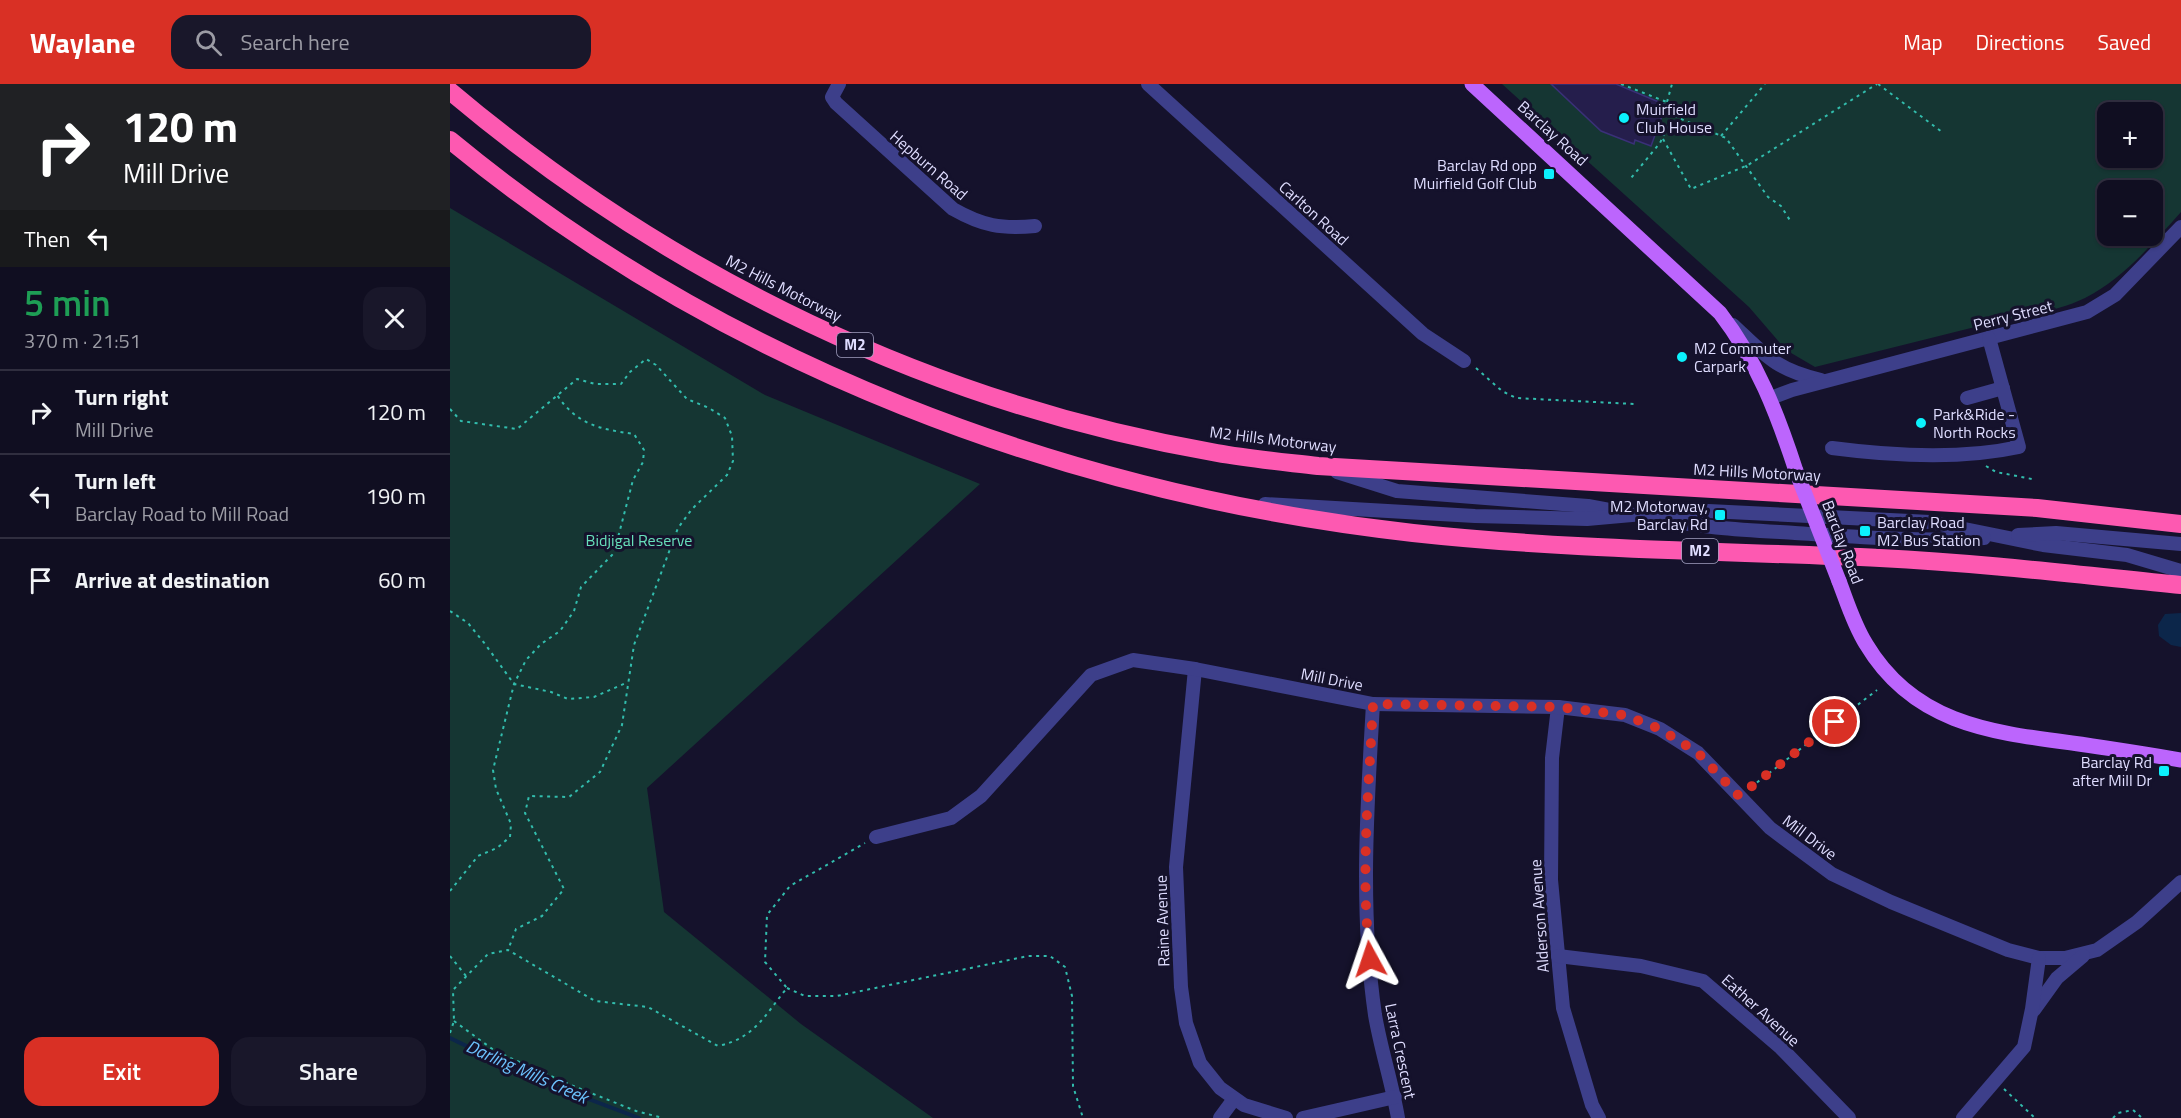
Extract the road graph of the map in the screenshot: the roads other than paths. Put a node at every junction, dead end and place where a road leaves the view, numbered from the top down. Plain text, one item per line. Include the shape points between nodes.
1 (839, 84) edge
2 (1148, 84) edge
3 (1472, 84) edge
4 (450, 91) edge
5 (450, 140) edge
6 (1035, 226) dead end
7 (2181, 227) edge
8 (1720, 313) junction
9 (1989, 338) junction
10 (1464, 361) road end
11 (1824, 381) junction
12 (2003, 388) junction
13 (1770, 398) junction
14 (1967, 398) dead end
15 (1832, 448) dead end
16 (1318, 466) junction
17 (1220, 501) junction
18 (1638, 515) junction
19 (2181, 524) edge
20 (2001, 537) junction
21 (2181, 544) edge
22 (2181, 571) edge
23 (2181, 585) edge
24 (1195, 669) junction
25 (1373, 704) junction
26 (1558, 707) junction
27 (2181, 760) edge
28 (876, 837) road end
29 (2181, 882) edge
30 (2085, 955) junction
31 (1557, 956) junction
32 (2038, 958) junction
33 (2031, 1016) junction
34 (1395, 1096) junction
35 (1234, 1099) junction
36 (1220, 1118) edge
37 (1286, 1118) edge
38 (1303, 1118) edge
39 (1398, 1118) edge
40 (1599, 1118) edge
41 (1849, 1118) edge
42 (1963, 1118) edge

1 - 6 street, Hepburn Road via 832,97 836,103 953,209 973,221 1003,228
2 - 10 street, Carlton Road via 1423,334
3 - 8 main road, Barclay Road
4 - 16 highway, M2 Hills Motorway / M2 via 528,154 632,228 691,263 832,335 968,389 1071,421 1219,453
5 - 17 highway, M2 via 599,249 683,302 755,340 895,402 1012,445 1093,470
7 - 9 street, Perry Street via 2133,279 2101,304 2071,318
8 - 11 street, Perry Street via 1776,365
8 - 13 main road, Barclay Road via 1751,357
9 - 11 street, Perry Street
9 - 12 street
11 - 13 street, Perry Street
12 - 14 street
12 - 15 street via 2019,447 1982,455
13 - 27 main road, Barclay Road, bridge via 1860,634 1878,662 1909,693 1946,717 1987,731
16 - 18 street, M2 via 1397,491 1588,506
16 - 19 highway, M2 Hills Motorway / M2 via 2037,508
17 - 18 street, M2 via 1475,516 1587,519
17 - 23 highway, M2 via 1411,532 1551,543 1976,563
18 - 20 street, M2 via 1689,526 1853,537 1935,541
18 - 20 street, M2 via 1688,510 1930,522
20 - 21 street, M2 via 2056,533
20 - 22 street, M2 via 2127,555
24 - 25 street, Mill Drive
24 - 28 street, Mill Drive via 1133,660 1091,675 981,796 951,818
24 - 35 street, Raine Avenue via 1176,867 1181,987 1194,1051 1209,1076
25 - 26 street, Mill Drive
25 - 34 street, Larra Crescent via 1367,812 1368,941 1378,1032
26 - 31 street, Alderson Avenue via 1552,758 1551,869
26 - 32 street, Mill Drive via 1624,715 1660,729 1698,753 1790,845 1861,890 2008,950
29 - 30 street, Mill Drive via 2118,937
30 - 32 street, Mill Drive
30 - 33 street via 2057,978
31 - 40 street, Alderson Avenue via 1563,1008
31 - 41 street, Eather Avenue via 1641,966 1703,981 1780,1048
32 - 33 street
33 - 42 street via 2024,1047
34 - 38 street
34 - 39 street, Larra Crescent
35 - 36 street
35 - 37 street, Raine Avenue via 1257,1111

